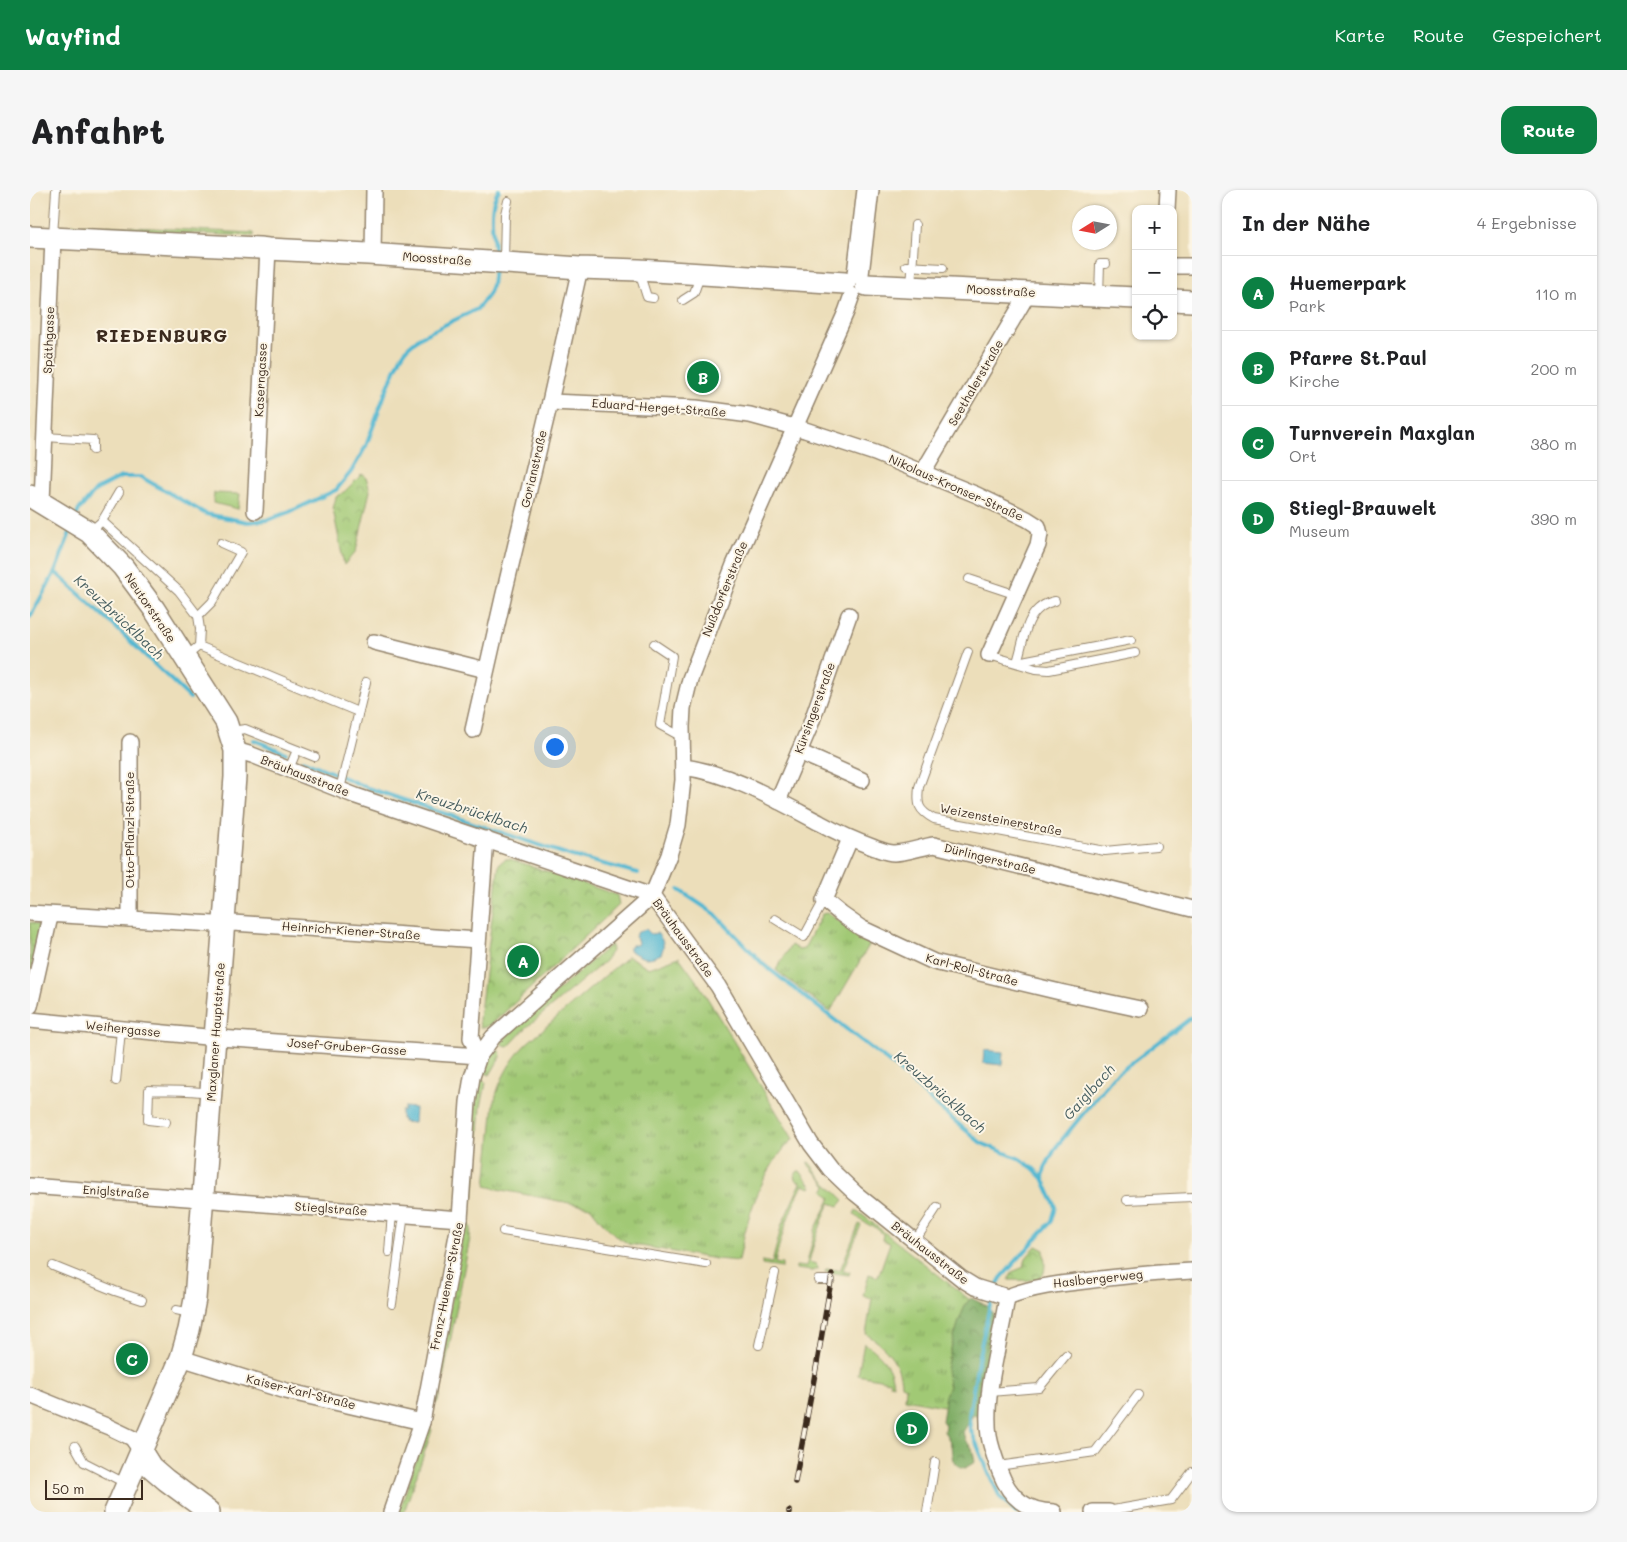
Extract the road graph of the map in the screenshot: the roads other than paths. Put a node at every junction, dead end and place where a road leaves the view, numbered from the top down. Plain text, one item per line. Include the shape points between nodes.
1 (56, 190) edge
2 (374, 190) edge
3 (868, 190) edge
4 (1168, 190) edge
5 (508, 201) dead end
6 (1167, 205) edge
7 (915, 224) dead end
8 (30, 237) edge
9 (53, 238) junction
10 (268, 250) junction
11 (373, 254) junction
12 (498, 263) junction
13 (1106, 264) dead end
14 (1177, 266) edge
15 (1192, 266) edge
16 (580, 268) junction
17 (943, 268) dead end
18 (638, 270) junction
19 (910, 273) junction
20 (701, 274) junction
21 (855, 284) junction
22 (1025, 292) junction
23 (1099, 296) junction
24 (654, 298) dead end
25 (1132, 298) edge
26 (683, 300) dead end
27 (1177, 300) edge
28 (1192, 300) edge
29 (550, 402) junction
30 (796, 427) junction
31 (45, 437) junction
32 (93, 450) dead end
33 (923, 472) junction
34 (120, 492) dead end
35 (36, 499) edge
36 (255, 511) dead end
37 (85, 524) junction
38 (221, 542) dead end
39 (969, 580) dead end
40 (1017, 595) junction
41 (1055, 601) dead end
42 (849, 615) dead end
43 (198, 616) junction
44 (1131, 640) dead end
45 (374, 642) dead end
46 (654, 644) dead end
47 (1109, 644) junction
48 (191, 652) junction
49 (968, 652) dead end
50 (1135, 653) dead end
51 (989, 655) joint
52 (1111, 658) junction
53 (1017, 662) junction
54 (486, 670) junction
55 (366, 682) dead end
56 (358, 712) junction
57 (473, 730) dead end
58 (682, 737) junction
59 (232, 741) junction
60 (130, 742) dead end
61 (297, 750) junction
62 (799, 752) junction
63 (315, 758) dead end
64 (683, 767) junction
65 (289, 770) junction
66 (862, 780) dead end
67 (342, 782) junction
68 (778, 801) junction
69 (486, 839) junction
70 (850, 839) junction
71 (1156, 846) dead end
72 (652, 896) junction
73 (824, 900) junction
74 (1192, 909) edge
75 (30, 914) edge
76 (52, 915) junction
77 (130, 919) junction
78 (775, 919) dead end
79 (224, 923) junction
80 (478, 940) junction
81 (30, 1006) edge
82 (1140, 1009) dead end
83 (30, 1020) edge
84 (121, 1030) junction
85 (215, 1038) junction
86 (478, 1056) junction
87 (116, 1081) dead end
88 (211, 1093) junction
89 (166, 1122) dead end
90 (30, 1186) edge
91 (1192, 1197) edge
92 (203, 1199) junction
93 (1127, 1200) dead end
94 (937, 1207) dead end
95 (398, 1213) junction
96 (460, 1219) junction
97 (503, 1231) dead end
98 (915, 1241) junction
99 (389, 1252) dead end
100 (706, 1264) dead end
101 (53, 1266) dead end
102 (1192, 1271) edge
103 (775, 1273) dead end
104 (818, 1280) dead end
105 (831, 1280) dead end
106 (1003, 1296) junction
107 (142, 1300) dead end
108 (392, 1304) dead end
109 (759, 1345) dead end
110 (1066, 1355) dead end
111 (180, 1358) junction
112 (990, 1392) junction
113 (30, 1395) edge
114 (1138, 1395) dead end
115 (422, 1422) junction
116 (75, 1446) dead end
117 (141, 1451) junction
118 (935, 1462) dead end
119 (998, 1466) junction
120 (1192, 1472) edge
121 (126, 1484) junction
122 (115, 1512) edge
123 (209, 1512) edge
124 (391, 1512) edge
125 (927, 1512) edge
126 (1054, 1512) edge
127 (1103, 1512) edge

1 - 9 lane
2 - 11 street
3 - 21 street, Nußdorferstraße
4 - 6 street
5 - 12 lane
7 - 19 lane
8 - 9 street, Moosstraße
9 - 10 street, Moosstraße
9 - 31 street, Späthgasse
10 - 11 street, Moosstraße
10 - 36 street, Kaserngasse
11 - 12 street, Moosstraße
12 - 16 street, Moosstraße
13 - 23 lane via 1100,264
14 - 15 street
16 - 18 street, Moosstraße
16 - 29 street, Gorianstraße
17 - 19 lane
18 - 20 street, Moosstraße
18 - 24 lane via 647,297
19 - 21 street, Moosstraße
19 - 22 street, Moosstraße
20 - 21 street, Moosstraße
20 - 26 lane via 694,293
21 - 30 street, Nußdorferstraße via 828,363
22 - 23 street, Moosstraße
22 - 33 street, Seethalerstraße via 1023,302
23 - 25 street, Moosstraße
27 - 28 street
29 - 30 street, Eduard-Herget-Straße via 696,408 750,415
29 - 54 street, Gorianstraße
30 - 33 street, Nikolaus-Kronser-Straße
30 - 58 street, Nußdorferstraße via 734,565 692,672 683,708
31 - 32 lane via 93,440
31 - 35 street, Späthgasse
33 - 40 street, Nikolaus-Kronser-Straße via 1038,526 1038,545
34 - 37 lane
35 - 37 street, Neutorstraße
37 - 43 lane via 179,591
37 - 48 street, Neutorstraße
38 - 43 lane via 241,552 212,602
39 - 40 lane
40 - 51 street, Nikolaus-Kronser-Straße
41 - 53 lane via 1040,606 1032,614
42 - 62 street, Kürsingerstraße
43 - 48 lane
44 - 47 lane
45 - 54 street
46 - 58 lane via 672,656 660,725
47 - 52 lane
47 - 53 lane
48 - 56 lane
48 - 59 street, Neutorstraße
49 - 71 lane, Weizensteinerstraße via 919,787 917,802 923,813 934,819 1104,851
50 - 52 lane
51 - 53 lane
52 - 53 lane via 1049,670
54 - 57 street, Gorianstraße
55 - 56 lane
56 - 67 lane
58 - 64 street, Nußdorferstraße
59 - 61 lane via 245,729
59 - 65 street, Bräuhausstraße
59 - 79 street, Maxglaner Hauptstraße via 235,777
60 - 77 street, Otto-Pflanzl-Straße
61 - 63 lane
61 - 65 lane
62 - 66 street
62 - 68 street, Kürsingerstraße
64 - 68 street, Dürlingerstraße via 724,777
64 - 72 street, Nußdorferstraße via 683,793 676,833
65 - 67 street, Bräuhausstraße
67 - 69 street, Bräuhausstraße
68 - 70 street, Dürlingerstraße
69 - 72 street, Bräuhausstraße
69 - 80 street
70 - 73 street
70 - 74 street, Dürlingerstraße via 891,853 934,845
72 - 86 street, Franz-Huemer-Straße via 493,1037
72 - 98 street, Bräuhausstraße via 718,986 830,1169
73 - 78 lane via 804,937
73 - 82 street, Karl-Roll-Straße via 861,928 934,962
75 - 76 street
76 - 77 street
76 - 81 street
77 - 79 street
79 - 80 street, Heinrich-Kiener-Straße
79 - 85 street, Maxglaner Hauptstraße
80 - 86 street via 471,1038
83 - 84 street, Weihergasse
84 - 85 street, Weihergasse
84 - 87 lane
85 - 86 street, Josef-Gruber-Gasse
85 - 88 street, Maxglaner Hauptstraße
86 - 96 street, Franz-Huemer-Straße via 468,1102
88 - 89 lane via 150,1090 148,1120
88 - 92 street, Maxglaner Hauptstraße
90 - 92 street, Eniglstraße
91 - 93 lane
92 - 95 street, Stieglstraße
92 - 111 street, Maxglaner Hauptstraße via 195,1299 184,1312 185,1346
94 - 98 lane
95 - 96 street, Stieglstraße
95 - 99 lane
95 - 108 lane
96 - 115 street, Franz-Huemer-Straße
97 - 100 lane
98 - 106 street, Bräuhausstraße via 962,1280
101 - 107 lane
102 - 106 street, Haslbergerweg via 1048,1285
103 - 109 lane
104 - 105 lane
106 - 112 street
110 - 112 lane via 1039,1388
111 - 115 street, Kaiser-Karl-Straße via 286,1391
111 - 117 street, Maxglaner Hauptstraße
112 - 119 street via 989,1437
113 - 117 street via 132,1438
114 - 119 lane via 1094,1452
115 - 124 street, Franz-Huemer-Straße
116 - 121 lane via 84,1462
117 - 121 street, Maxglaner Hauptstraße
117 - 123 street via 151,1467
118 - 125 lane
119 - 126 street via 1009,1492 1016,1499 1033,1508
120 - 127 lane via 1171,1500
121 - 122 street, Maxglaner Hauptstraße

